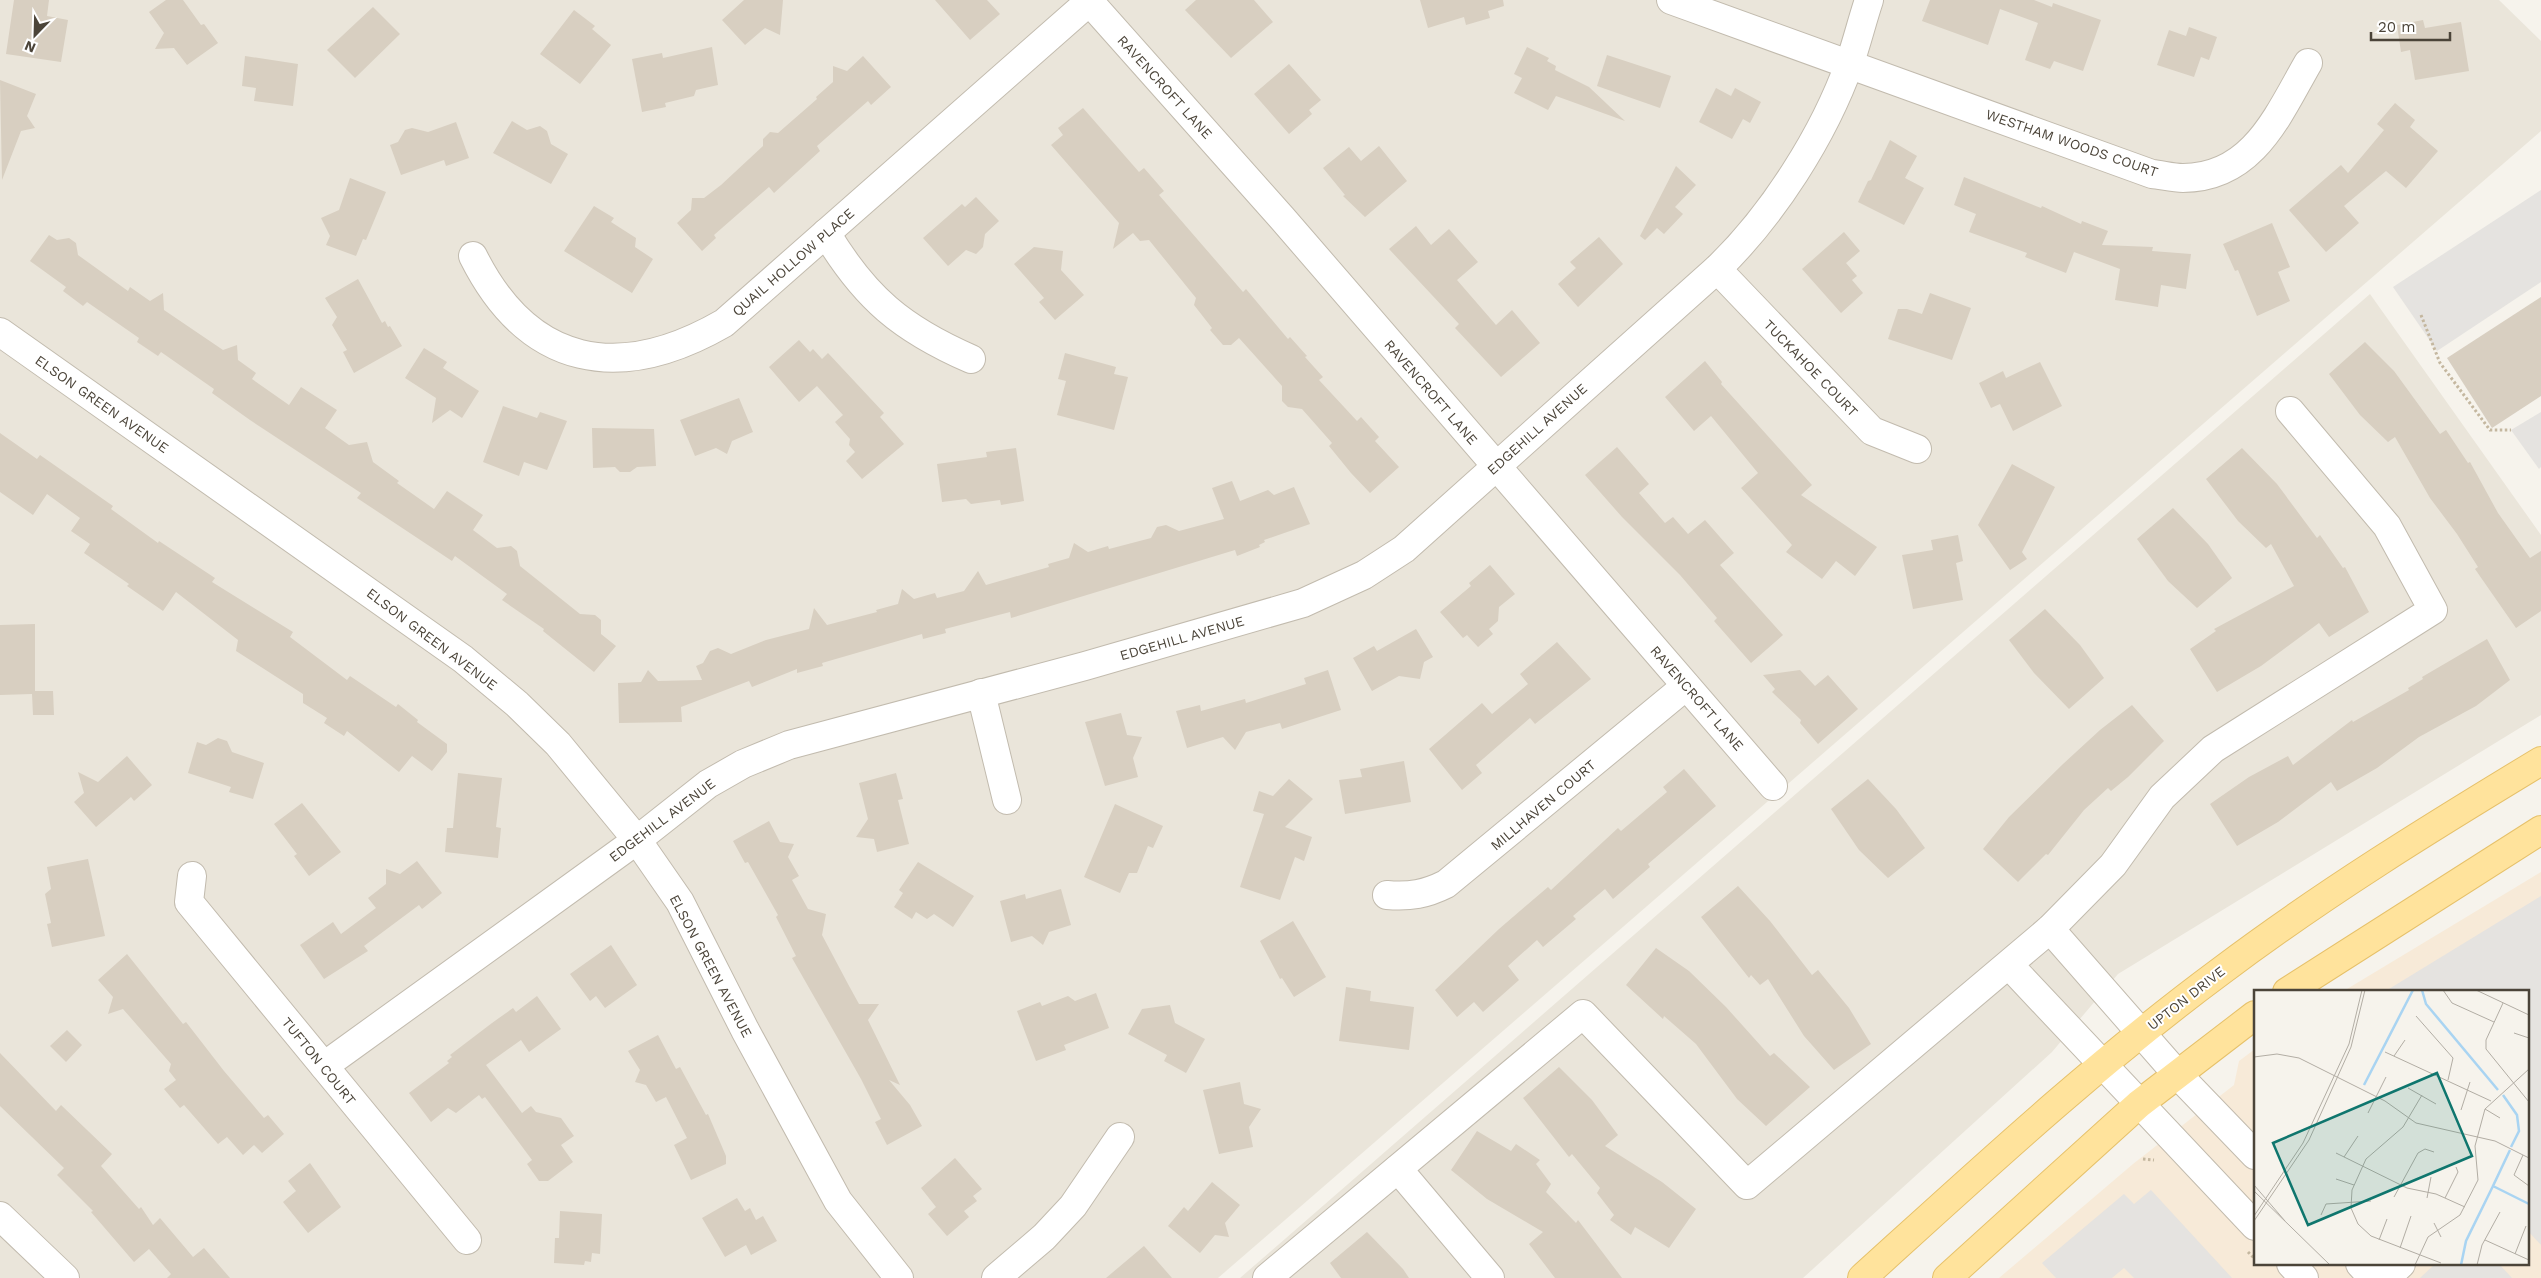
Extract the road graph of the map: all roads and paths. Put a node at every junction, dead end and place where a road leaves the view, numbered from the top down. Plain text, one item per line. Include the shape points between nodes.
1 (1671, 0) edge
2 (1869, 0) edge
3 (1090, 1) edge
4 (1849, 63) junction
5 (2308, 63) dead end
6 (826, 233) junction
7 (473, 256) dead end
8 (1717, 269) junction
9 (2421, 314) dead end
10 (0, 332) edge
11 (971, 359) dead end
12 (2290, 411) dead end
13 (2511, 430) dead end
14 (1918, 449) dead end
15 (1494, 466) junction
16 (1686, 686) junction
17 (981, 693) junction
18 (2541, 761) edge
19 (1773, 786) dead end
20 (1007, 800) dead end
21 (2541, 830) edge
22 (636, 840) junction
23 (192, 876) dead end
24 (1387, 895) dead end
25 (2050, 929) junction
26 (2009, 965) junction
27 (2290, 990) edge
28 (2254, 1016) edge
29 (2140, 1033) junction
30 (2102, 1065) junction
31 (324, 1066) junction
32 (2177, 1074) junction
33 (2139, 1104) junction
34 (1120, 1137) dead end
35 (2254, 1154) edge
36 (1398, 1168) junction
37 (0, 1216) edge
38 (2254, 1225) edge
39 (467, 1240) dead end
40 (2293, 1266) edge
41 (2362, 1266) edge
42 (2399, 1266) edge
43 (65, 1278) edge
44 (899, 1278) edge
45 (996, 1278) edge
46 (1267, 1278) edge
47 (1490, 1278) edge
48 (1862, 1278) edge
49 (1948, 1278) edge
50 (2304, 1278) edge
51 (2373, 1278) edge
52 (2386, 1278) edge

1 - 4 street, WESTHAM WOODS COURT
2 - 4 street, EDGEHILL AVENUE
3 - 6 street, QUAIL HOLLOW PLACE
3 - 15 street, RAVENCROFT LANE via 1282,218
4 - 5 street, WESTHAM WOODS COURT via 2152,174 2182,178 2214,173 2248,154 2266,136
4 - 8 street, EDGEHILL AVENUE via 1826,117 1796,171 1760,222
6 - 7 street, QUAIL HOLLOW PLACE via 724,323 695,340 663,352 629,358 581,355 552,344 530,330 506,309 487,284
6 - 11 street via 842,261 868,293 899,320 934,342
8 - 14 street, TUCKAHOE COURT via 1872,431
8 - 15 street, EDGEHILL AVENUE
9 - 13 path via 2440,363 2490,430
10 - 22 street, ELSON GREEN AVENUE via 463,659 558,744
12 - 25 street via 2387,526 2432,610 2213,749 2162,797 2113,865
15 - 16 street, RAVENCROFT LANE
15 - 17 street, EDGEHILL AVENUE via 1404,549 1364,575 1321,596 1085,666
16 - 19 street, RAVENCROFT LANE
16 - 24 street, MILLHAVEN COURT via 1446,884 1426,894
17 - 20 street
17 - 22 street, EDGEHILL AVENUE via 789,744 708,784
18 - 29 main road, UPTON DRIVE via 2348,882 2222,970
21 - 27 main road
22 - 31 street, EDGEHILL AVENUE
22 - 44 street, ELSON GREEN AVENUE via 680,902 838,1201
23 - 31 street, TUFTON COURT via 189,902
25 - 26 street
25 - 29 street
26 - 30 street
26 - 36 street via 1747,1185 1583,1014
28 - 32 main road
29 - 30 main road, UPTON DRIVE
29 - 32 street
30 - 33 street
30 - 48 main road, UPTON DRIVE via 2042,1114
31 - 39 street, TUFTON COURT
32 - 33 main road
32 - 35 street
33 - 38 street
33 - 49 main road
34 - 45 street via 1073,1206 1044,1237
36 - 46 street
36 - 47 street
37 - 43 street
40 - 50 street
41 - 51 street
42 - 52 street

